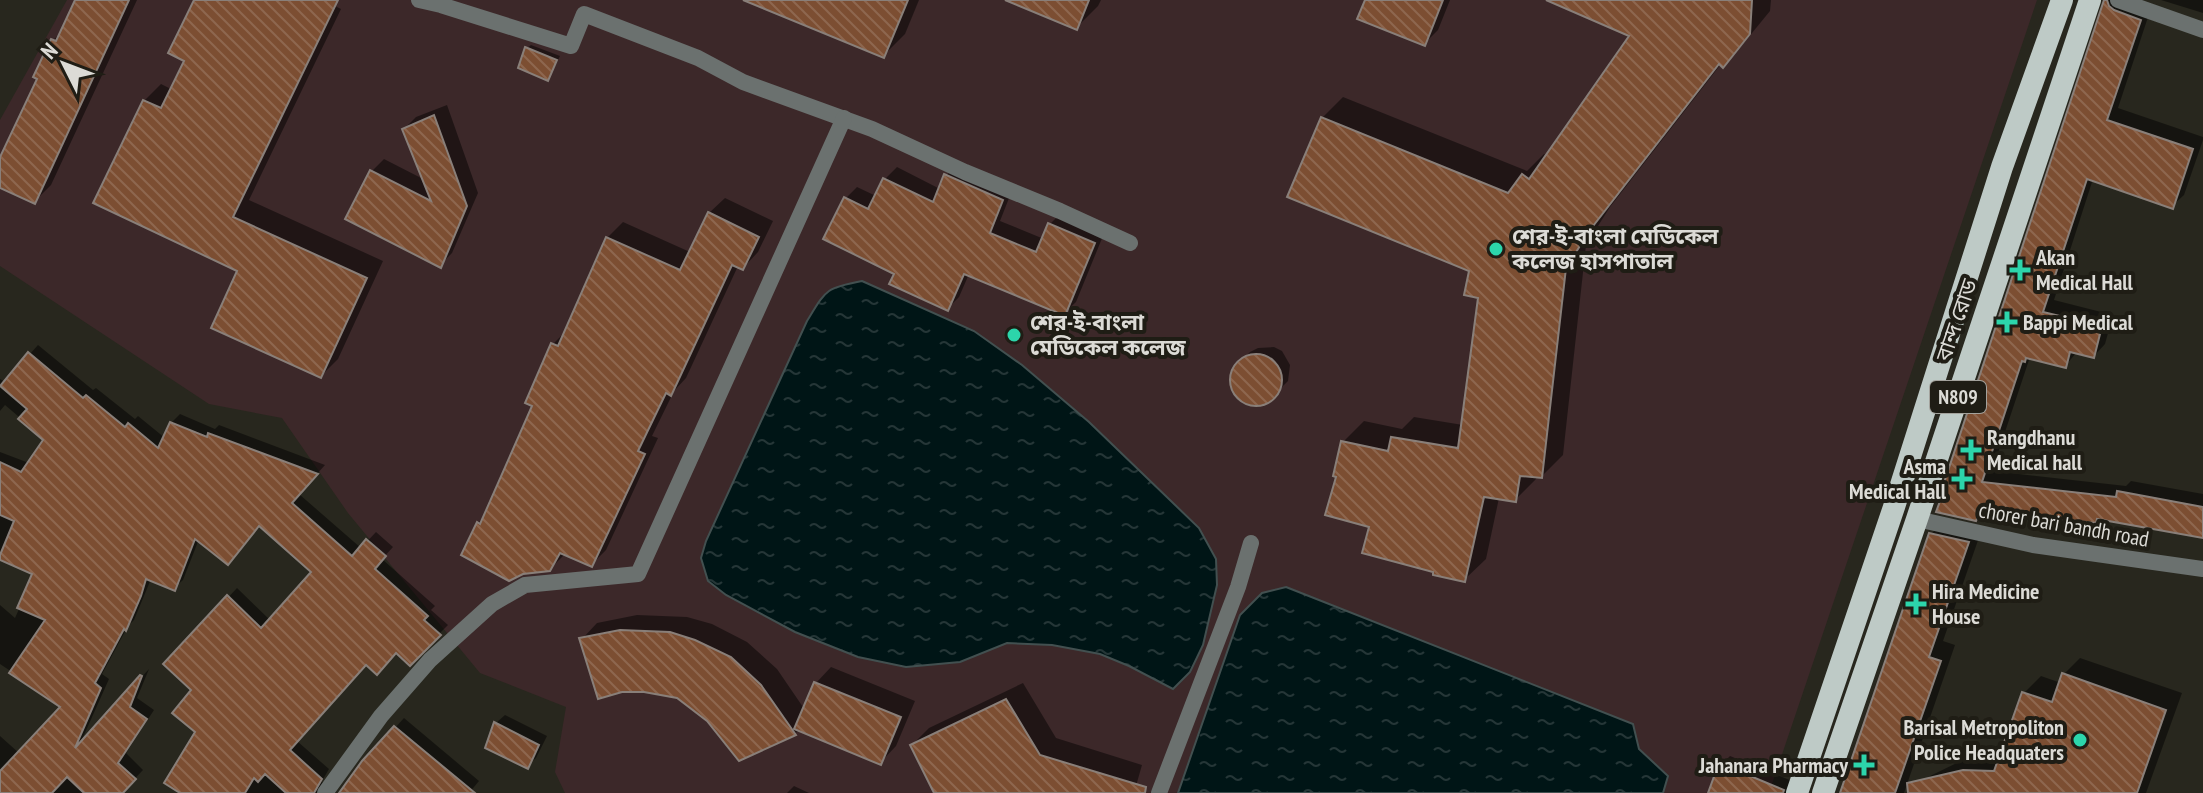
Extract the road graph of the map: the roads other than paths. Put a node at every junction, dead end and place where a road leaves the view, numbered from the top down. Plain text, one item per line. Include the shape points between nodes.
1 (419, 0) edge
2 (2062, 0) edge
3 (2090, 0) edge
4 (2118, 0) edge
5 (2203, 30) edge
6 (844, 118) junction
7 (1130, 243) dead end
8 (1917, 519) junction
9 (1251, 543) dead end
10 (2203, 569) edge
11 (325, 793) edge
12 (1159, 793) edge
13 (1797, 793) edge
14 (1823, 793) edge

1 - 6 street via 571,46 584,14 698,58 743,82
2 - 13 highway, বান্দ রোড / N809
3 - 8 highway, বান্দ রোড / N809
4 - 5 street
6 - 7 street
6 - 11 street via 638,574 525,585 492,604 430,660
8 - 10 street, chorer bari bandh road via 2033,545
8 - 14 highway, বান্দ রোড / N809
9 - 12 street

